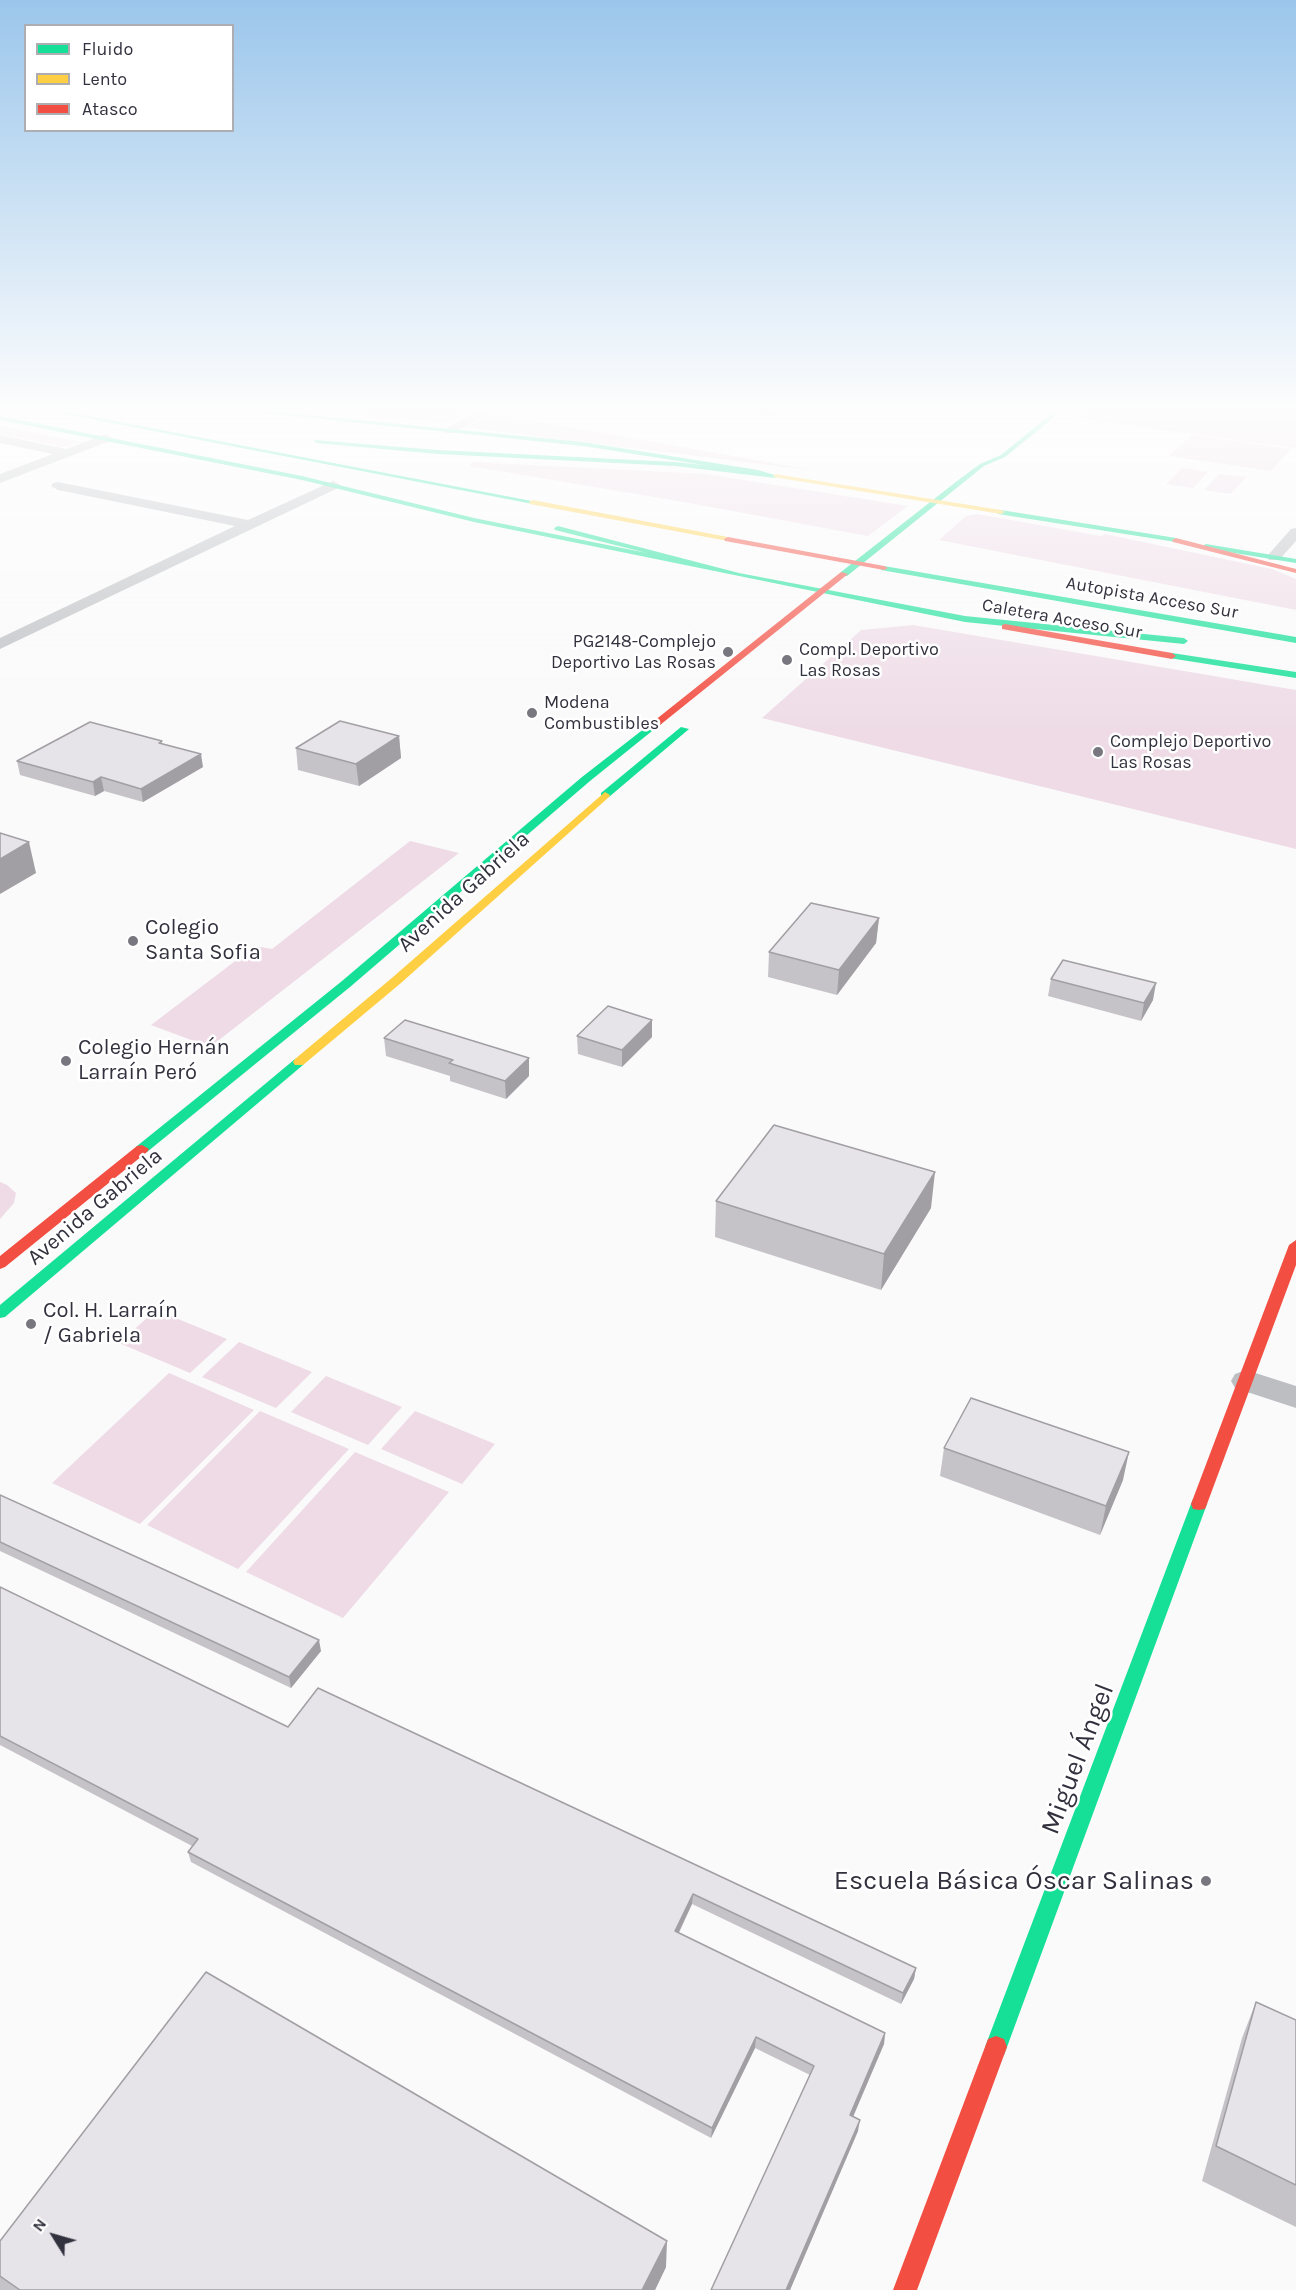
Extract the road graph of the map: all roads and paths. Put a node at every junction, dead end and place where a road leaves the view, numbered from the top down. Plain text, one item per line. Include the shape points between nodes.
1 (210, 517) edge
2 (267, 517) edge
3 (461, 517) edge
4 (513, 517) edge
5 (612, 517) edge
6 (675, 517) edge
7 (916, 517) edge
8 (1035, 517) edge
9 (250, 525) junction
10 (1296, 532) edge
11 (1176, 540) junction
12 (899, 553) dead end
13 (1274, 557) junction
14 (1296, 561) edge
15 (1296, 571) edge
16 (739, 575) junction
17 (771, 582) junction
18 (822, 592) junction
19 (848, 603) junction
20 (802, 608) junction
21 (830, 610) dead end
22 (965, 619) junction
23 (1296, 626) edge
24 (1296, 640) edge
25 (1196, 642) dead end
26 (0, 644) edge
27 (1260, 648) dead end
28 (1296, 651) edge
29 (1296, 675) edge
30 (699, 717) dead end
31 (1296, 1245) edge
32 (0, 1264) edge
33 (0, 1313) edge
34 (1246, 1381) junction
35 (1296, 1397) edge
36 (905, 2290) edge

1 - 9 street
2 - 9 street
3 - 16 main road
4 - 16 main road
5 - 24 main road, Autopista Acceso Sur
6 - 23 main road, Autopista Acceso Sur
7 - 18 main road, Avenida Gabriela
8 - 11 main road
9 - 26 street
10 - 13 street
11 - 13 main road
11 - 15 main road
12 - 19 main road via 864,582
13 - 14 main road
16 - 17 main road
17 - 18 main road
17 - 20 main road via 791,592
18 - 19 main road
18 - 20 main road, Avenida Gabriela
19 - 21 main road
19 - 22 main road, Caletera Acceso Sur via 903,607
20 - 32 main road, Avenida Gabriela via 586,779 346,984
22 - 25 main road
22 - 29 main road, Caletera Acceso Sur
27 - 28 main road
30 - 33 main road, Avenida Gabriela via 353,1017
31 - 34 main road, Miguel Ángel
34 - 35 street
34 - 36 main road, Miguel Ángel

